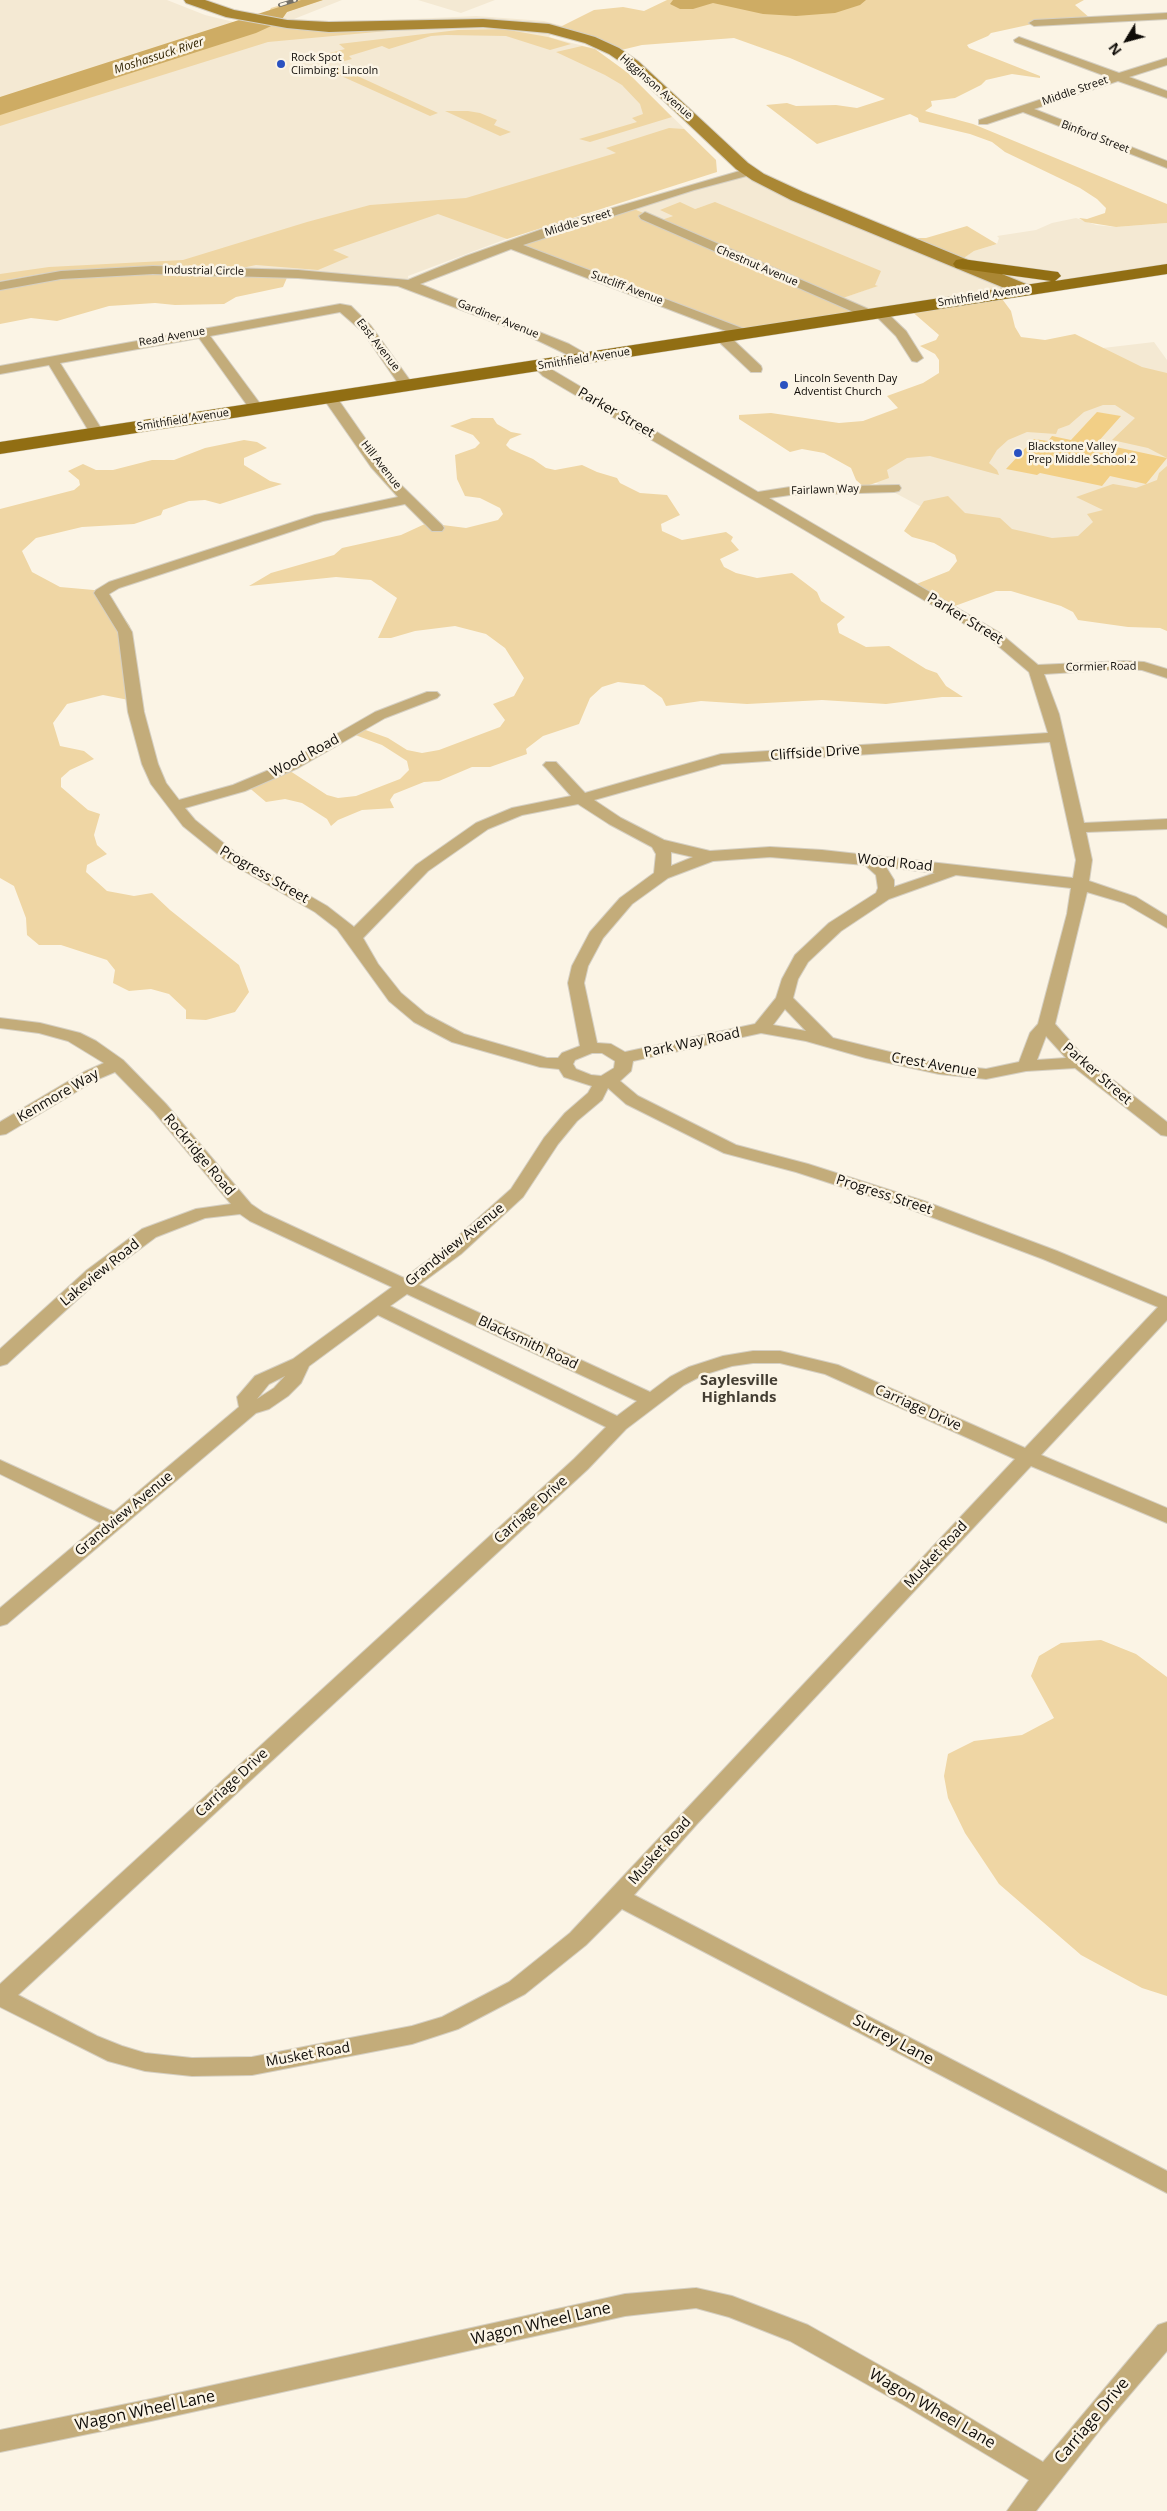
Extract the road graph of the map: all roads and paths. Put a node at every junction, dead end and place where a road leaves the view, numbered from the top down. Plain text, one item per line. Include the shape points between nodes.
1 (191, 0) edge
2 (1167, 16) edge
3 (1034, 23) dead end
4 (1019, 40) dead end
5 (1167, 60) edge
6 (1118, 77) junction
7 (1167, 95) edge
8 (1024, 109) junction
9 (983, 122) dead end
10 (1167, 165) edge
11 (750, 172) junction
12 (645, 216) dead end
13 (510, 244) junction
14 (962, 264) junction
15 (1167, 269) edge
16 (1117, 276) junction
17 (408, 284) junction
18 (0, 286) edge
19 (1024, 290) junction
20 (944, 302) junction
21 (345, 308) joint
22 (874, 313) junction
23 (201, 332) junction
24 (743, 333) junction
25 (722, 337) junction
26 (917, 358) dead end
27 (584, 359) junction
28 (52, 360) junction
29 (539, 366) junction
30 (756, 369) dead end
31 (0, 370) edge
32 (407, 386) junction
33 (330, 398) junction
34 (257, 409) junction
35 (97, 433) junction
36 (0, 448) edge
37 (894, 488) dead end
38 (757, 496) junction
39 (409, 499) junction
40 (437, 528) dead end
41 (1035, 670) junction
42 (1167, 674) edge
43 (432, 695) dead end
44 (1054, 737) junction
45 (551, 765) dead end
46 (581, 799) junction
47 (174, 806) junction
48 (1167, 824) edge
49 (1078, 828) junction
50 (659, 844) junction
51 (710, 856) junction
52 (868, 860) junction
53 (958, 870) junction
54 (662, 875) junction
55 (1080, 884) junction
56 (883, 896) junction
57 (1167, 923) edge
58 (354, 936) junction
59 (784, 999) junction
60 (0, 1023) edge
61 (1046, 1025) junction
62 (761, 1028) junction
63 (827, 1041) junction
64 (589, 1048) junction
65 (623, 1058) junction
66 (1079, 1062) junction
67 (117, 1064) junction
68 (564, 1064) junction
69 (1026, 1066) junction
70 (605, 1080) junction
71 (0, 1130) edge
72 (1167, 1131) edge
73 (244, 1208) junction
74 (405, 1286) junction
75 (1167, 1304) edge
76 (378, 1307) junction
77 (1167, 1309) edge
78 (0, 1360) edge
79 (651, 1400) junction
80 (619, 1425) junction
81 (1028, 1457) junction
82 (0, 1466) edge
83 (1167, 1516) edge
84 (115, 1521) junction
85 (0, 1619) edge
86 (619, 1897) junction
87 (1, 1997) edge
88 (1167, 2183) edge
89 (1167, 2333) edge
90 (0, 2441) edge
91 (1046, 2477) junction
92 (1020, 2511) edge

1 - 11 street, Higginson Avenue via 218,11 276,23 329,27 483,23 549,29 590,40 633,64
2 - 3 street
4 - 6 street
5 - 6 street, Middle Street
6 - 7 street
6 - 8 street, Middle Street
8 - 9 street, Middle Street
8 - 10 street, Binford Street
11 - 13 street, Middle Street
11 - 14 street, Higginson Avenue via 797,196
12 - 22 street, Chestnut Avenue
13 - 17 street, Middle Street
13 - 24 street, Sutcliff Avenue
14 - 16 main road via 1042,276
14 - 19 street, Higginson Avenue
14 - 20 main road via 975,274 980,284 969,294
15 - 16 main road, Smithfield Avenue
16 - 19 main road, Smithfield Avenue
17 - 18 street, Industrial Circle via 298,274 153,270 61,275
17 - 27 street, Gardiner Avenue via 524,329
19 - 20 main road, Smithfield Avenue
20 - 22 main road, Smithfield Avenue
21 - 23 street, Read Avenue
21 - 32 street, East Avenue via 367,329
22 - 24 main road, Smithfield Avenue
22 - 26 street via 901,334
23 - 28 street, Read Avenue
23 - 34 street
24 - 25 main road, Smithfield Avenue
25 - 27 main road, Smithfield Avenue
25 - 30 street
27 - 29 main road, Smithfield Avenue
28 - 31 street, Read Avenue
28 - 35 street
29 - 32 main road, Smithfield Avenue
29 - 38 street, Parker Street
32 - 33 main road, Smithfield Avenue
33 - 34 main road, Smithfield Avenue
33 - 39 street, Hill Avenue via 376,464
34 - 35 main road, Smithfield Avenue
35 - 36 main road, Smithfield Avenue
37 - 38 street, Fairlawn Way via 790,491
38 - 41 street, Parker Street via 995,636
39 - 40 street, Hill Avenue
39 - 47 street, Progress Street via 320,518 114,585 101,593 125,632 134,698 150,764
41 - 42 street, Cormier Road via 1124,665 1144,666
41 - 44 street, Parker Street via 1046,697
43 - 47 street, Wood Road via 380,715 279,771 239,788
44 - 46 street, Cliffside Drive via 721,759
44 - 49 street, Parker Street
45 - 46 street, Wood Road
46 - 50 street, Wood Road
46 - 58 street, Cliffside Drive via 518,811 482,826 422,868
47 - 58 street, Progress Street via 209,841 231,857 322,909
48 - 49 street
49 - 55 street, Parker Street via 1084,860
50 - 51 street, Wood Road
50 - 54 street via 664,854
51 - 52 street, Wood Road via 792,853
51 - 54 street, Wood Road
52 - 53 street, Wood Road
52 - 56 street via 886,880
53 - 55 street, Wood Road
53 - 56 street
54 - 64 street, Wood Road via 610,917 580,966 576,983
55 - 57 street, Wood Road via 1130,900
55 - 61 street, Parker Street
56 - 59 street via 817,942 801,959
58 - 68 street, Progress Street via 370,966 395,996 420,1018 458,1038 494,1050 546,1063
59 - 62 street
59 - 63 street, Crest Avenue
60 - 67 street, Rockridge Road via 74,1037
61 - 66 street, Parker Street
61 - 69 street via 1039,1033
62 - 63 street, Crest Avenue
62 - 65 street, Park Way Road
63 - 69 street, Crest Avenue via 939,1069 986,1074
64 - 65 street via 605,1048
64 - 68 street via 568,1057
65 - 70 street, Grandview Avenue via 622,1071
66 - 69 street
66 - 72 street, Parker Street
67 - 71 street, Kenmore Way via 90,1076
67 - 73 street, Rockridge Road via 160,1108
68 - 70 street via 570,1074 588,1080
70 - 74 street, Grandview Avenue via 596,1096 550,1142 517,1193 454,1250
70 - 75 street, Progress Street via 632,1100 730,1149 917,1205
73 - 74 street, Rockridge Road
73 - 78 street, Lakeview Road via 203,1213 150,1233 94,1274
74 - 76 street, Grandview Avenue
74 - 79 street, Blacksmith Road
76 - 80 street
76 - 84 street, Grandview Avenue via 300,1364 294,1379 281,1392 262,1406 249,1409
77 - 81 street, Musket Road
79 - 80 street, Carriage Drive
79 - 81 street, Carriage Drive via 677,1381 714,1364 753,1357 780,1357 830,1369
80 - 87 street, Carriage Drive
81 - 83 street, Carriage Drive
81 - 86 street, Musket Road
82 - 84 street
84 - 85 street, Grandview Avenue
86 - 87 street, Musket Road via 578,1939 517,1988 450,2023 412,2035 252,2066 192,2067 145,2062 89,2042
86 - 88 street, Surrey Lane
89 - 91 street, Carriage Drive
90 - 91 street, Wagon Wheel Lane via 625,2305 696,2298 715,2301 799,2333
91 - 92 street, Carriage Drive

